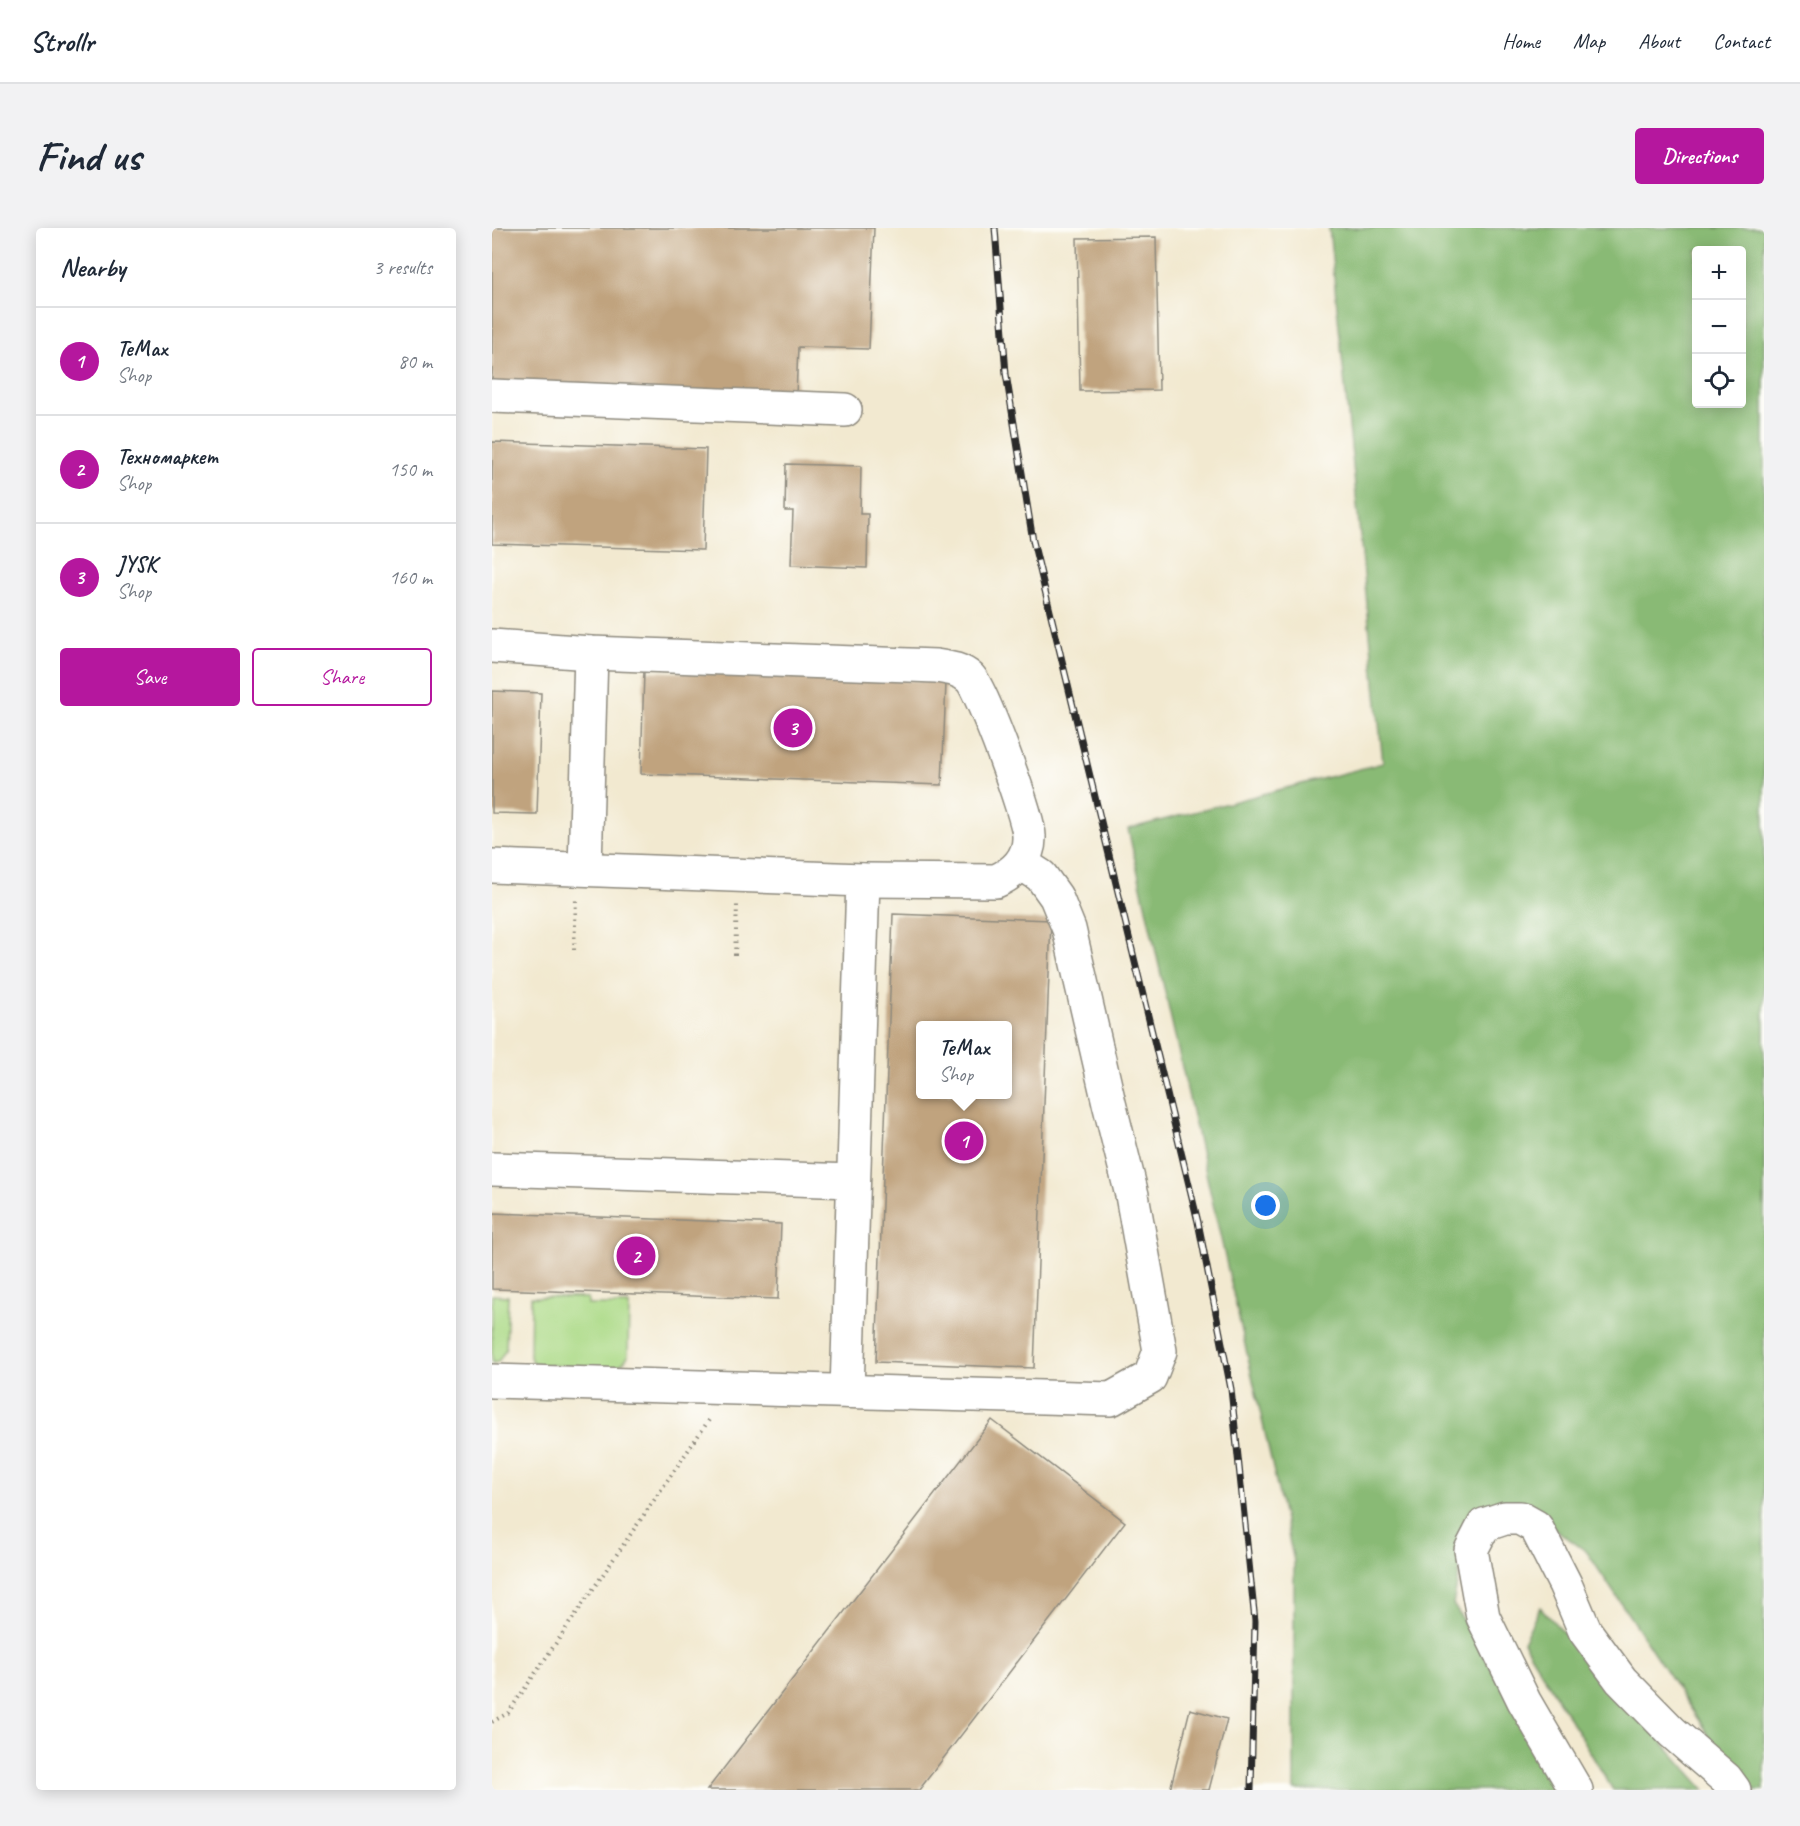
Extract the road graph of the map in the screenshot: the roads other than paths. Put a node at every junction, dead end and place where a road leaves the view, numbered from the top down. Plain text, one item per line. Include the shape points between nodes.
1 (492, 396) edge
2 (845, 410) dead end
3 (492, 646) edge
4 (591, 653) junction
5 (1021, 863) junction
6 (492, 866) edge
7 (581, 868) junction
8 (863, 880) junction
9 (492, 1169) edge
10 (854, 1181) junction
11 (492, 1381) edge
12 (847, 1391) junction
13 (1576, 1790) edge
14 (1734, 1790) edge

1 - 2 street
3 - 4 street
4 - 5 street via 959,670 971,680 984,703 1023,813 1029,836
4 - 7 street
5 - 8 street via 1011,874 996,881
5 - 12 street via 1041,876 1056,897 1069,928 1132,1195 1160,1351 1150,1377 1111,1399
6 - 7 street
7 - 8 street
8 - 10 street
9 - 10 street
10 - 12 street
11 - 12 street
13 - 14 street via 1524,1701 1483,1617 1471,1550 1484,1526 1504,1518 1520,1518 1536,1527 1585,1631 1621,1680

